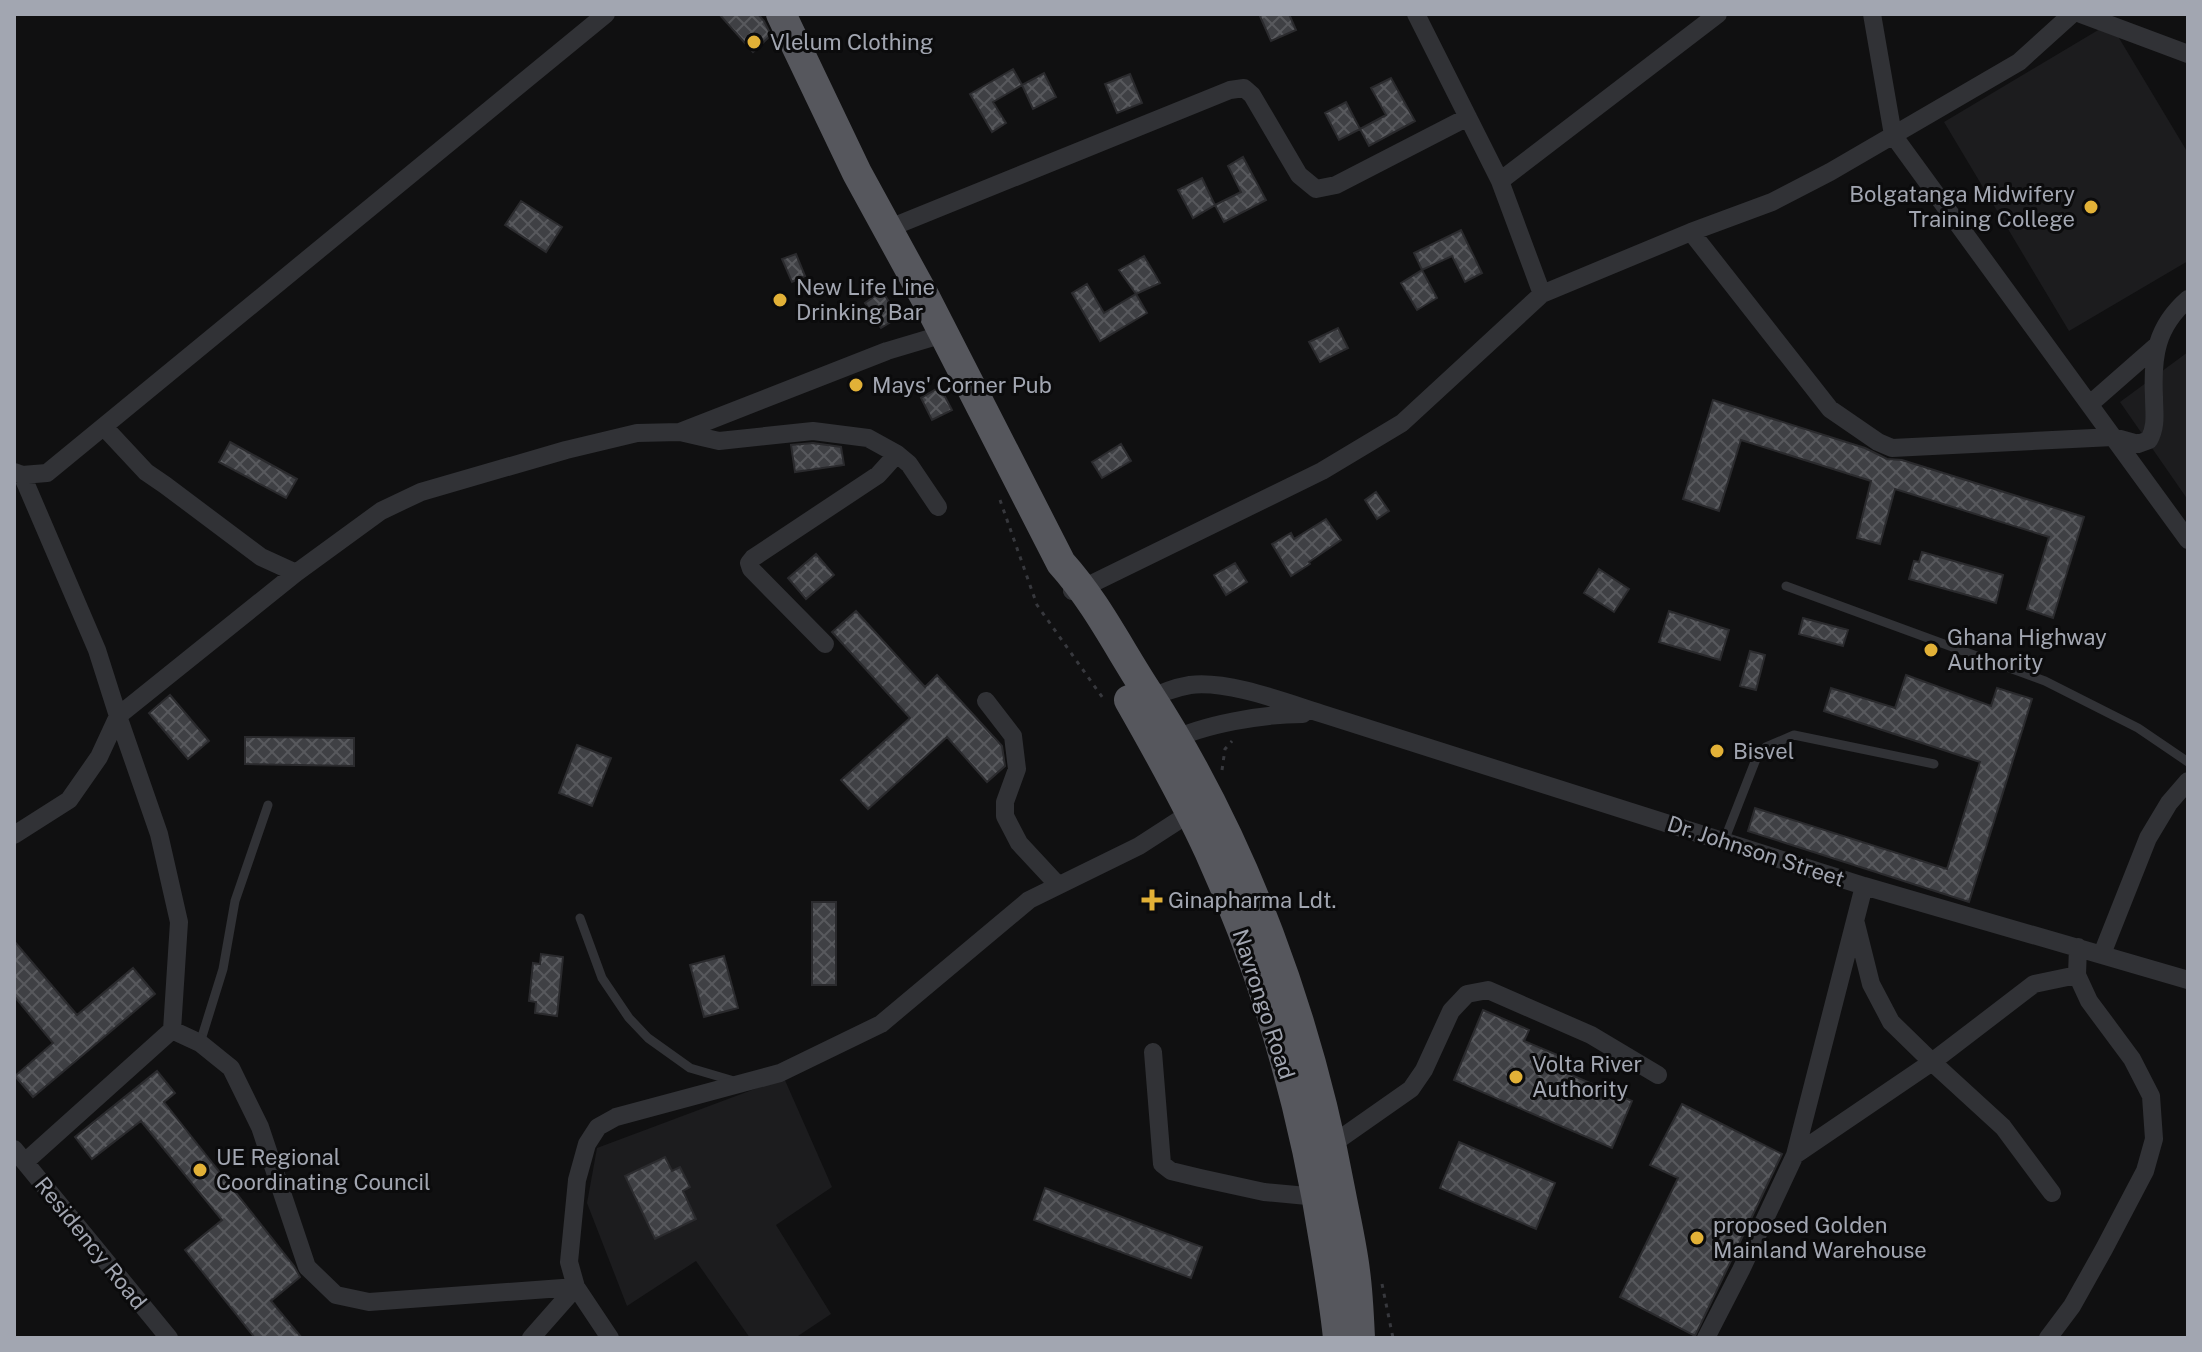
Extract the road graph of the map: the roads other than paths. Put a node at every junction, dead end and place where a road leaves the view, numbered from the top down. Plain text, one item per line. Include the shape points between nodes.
1 (606, 14) edge
2 (781, 14) edge
3 (1416, 14) edge
4 (1718, 14) edge
5 (1872, 14) edge
6 (2072, 14) edge
7 (2081, 14) edge
8 (2188, 54) edge
9 (1468, 117) junction
10 (1893, 135) junction
11 (1500, 181) junction
12 (887, 229) junction
13 (1691, 232) junction
14 (1542, 294) junction
15 (2188, 299) edge
16 (944, 334) junction
17 (2155, 347) junction
18 (2090, 404) junction
19 (104, 427) junction
20 (680, 432) junction
21 (2113, 437) junction
22 (897, 454) junction
23 (18, 473) edge
24 (938, 507) dead end
25 (2188, 540) edge
26 (296, 573) junction
27 (1786, 586) dead end
28 (1076, 590) junction
29 (825, 644) dead end
30 (986, 701) dead end
31 (1142, 702) junction
32 (1326, 715) junction
33 (118, 716) junction
34 (1166, 743) junction
35 (2188, 762) edge
36 (1934, 764) dead end
37 (2188, 781) edge
38 (268, 805) dead end
39 (1190, 813) junction
40 (14, 835) edge
41 (1724, 841) junction
42 (1058, 885) junction
43 (1864, 886) junction
44 (580, 918) dead end
45 (1855, 921) junction
46 (2078, 947) junction
47 (2102, 954) junction
48 (2077, 975) junction
49 (2188, 980) edge
50 (172, 1030) junction
51 (200, 1043) junction
52 (1153, 1052) dead end
53 (1932, 1062) junction
54 (1658, 1075) dead end
55 (741, 1083) junction
56 (1321, 1152) junction
57 (19, 1155) edge
58 (1795, 1155) junction
59 (2052, 1193) dead end
60 (1318, 1197) junction
61 (576, 1287) junction
62 (169, 1338) edge
63 (531, 1338) edge
64 (610, 1338) edge
65 (1338, 1338) edge
66 (1360, 1338) edge
67 (1706, 1338) edge
68 (2048, 1338) edge

1 - 19 street
2 - 12 highway, Navrongo Road
3 - 9 street
4 - 11 street
5 - 10 street
6 - 10 street via 2019,62
7 - 8 street
9 - 11 street
9 - 12 street via 1336,185 1316,189 1299,175 1252,95 1244,88 1230,90
10 - 13 street via 1772,202
10 - 18 street
11 - 14 street
12 - 16 highway, Navrongo Road
13 - 14 street
13 - 21 street via 1830,409 1878,442 1892,448
14 - 28 street via 1402,423 1322,471
15 - 17 street via 2173,312
16 - 20 street
16 - 28 highway, Navrongo Road
17 - 18 street
17 - 21 street via 2155,429 2149,440 2138,444
18 - 21 street
19 - 23 street via 47,473
19 - 26 street via 155,479 261,557
20 - 22 street via 719,441 813,431 868,438
20 - 26 street via 637,433 421,492 381,511
21 - 25 street
22 - 24 street
22 - 29 street via 878,475 749,563
23 - 33 street via 97,650
26 - 33 street
27 - 35 lane via 2045,681 2138,728
28 - 31 highway, Navrongo Road
30 - 42 street via 1013,736 1017,769 1005,816 1019,843
31 - 32 street, Dr. Johnson Street via 1182,687 1213,686
31 - 34 highway, Navrongo Road
32 - 34 street, Dr. Johnson Street via 1265,715
32 - 41 street, Dr. Johnson Street
33 - 40 street via 99,757 69,800
33 - 50 street via 159,834 179,922
34 - 39 highway, Navrongo Road
34 - 56 highway, Navrongo Road via 1212,804 1267,931 1308,1052
36 - 41 lane via 1794,735 1758,754
37 - 47 street via 2148,838
38 - 51 lane via 235,901 223,969
39 - 42 street via 1139,846
39 - 56 highway, Navrongo Road via 1264,992 1289,1075
41 - 43 street, Dr. Johnson Street
42 - 55 street via 1029,900 881,1024 780,1073
43 - 45 street
43 - 46 street, Dr. Johnson Street
44 - 55 lane via 602,978 648,1038 690,1068
45 - 53 street via 1871,984 1891,1022
45 - 58 street
46 - 47 street, Dr. Johnson Street
46 - 48 street
47 - 49 street, Dr. Johnson Street
48 - 53 street via 2034,984
48 - 68 street via 2151,1096 2154,1139 2145,1171 2111,1236
50 - 51 street
50 - 57 street
51 - 61 street via 231,1068 260,1127 307,1267 336,1295 369,1302
52 - 60 street via 1162,1164 1171,1171 1264,1192
53 - 58 street
53 - 59 street via 2003,1127
54 - 56 street via 1591,1035 1488,990 1467,994 1451,1011 1411,1089
55 - 61 street via 616,1117 598,1127 577,1180 569,1262
56 - 60 highway, Navrongo Road
56 - 66 highway, Navrongo Road via 1355,1270
57 - 62 street, Residency Road
58 - 67 street
60 - 65 highway, Navrongo Road
61 - 63 street
61 - 64 street

